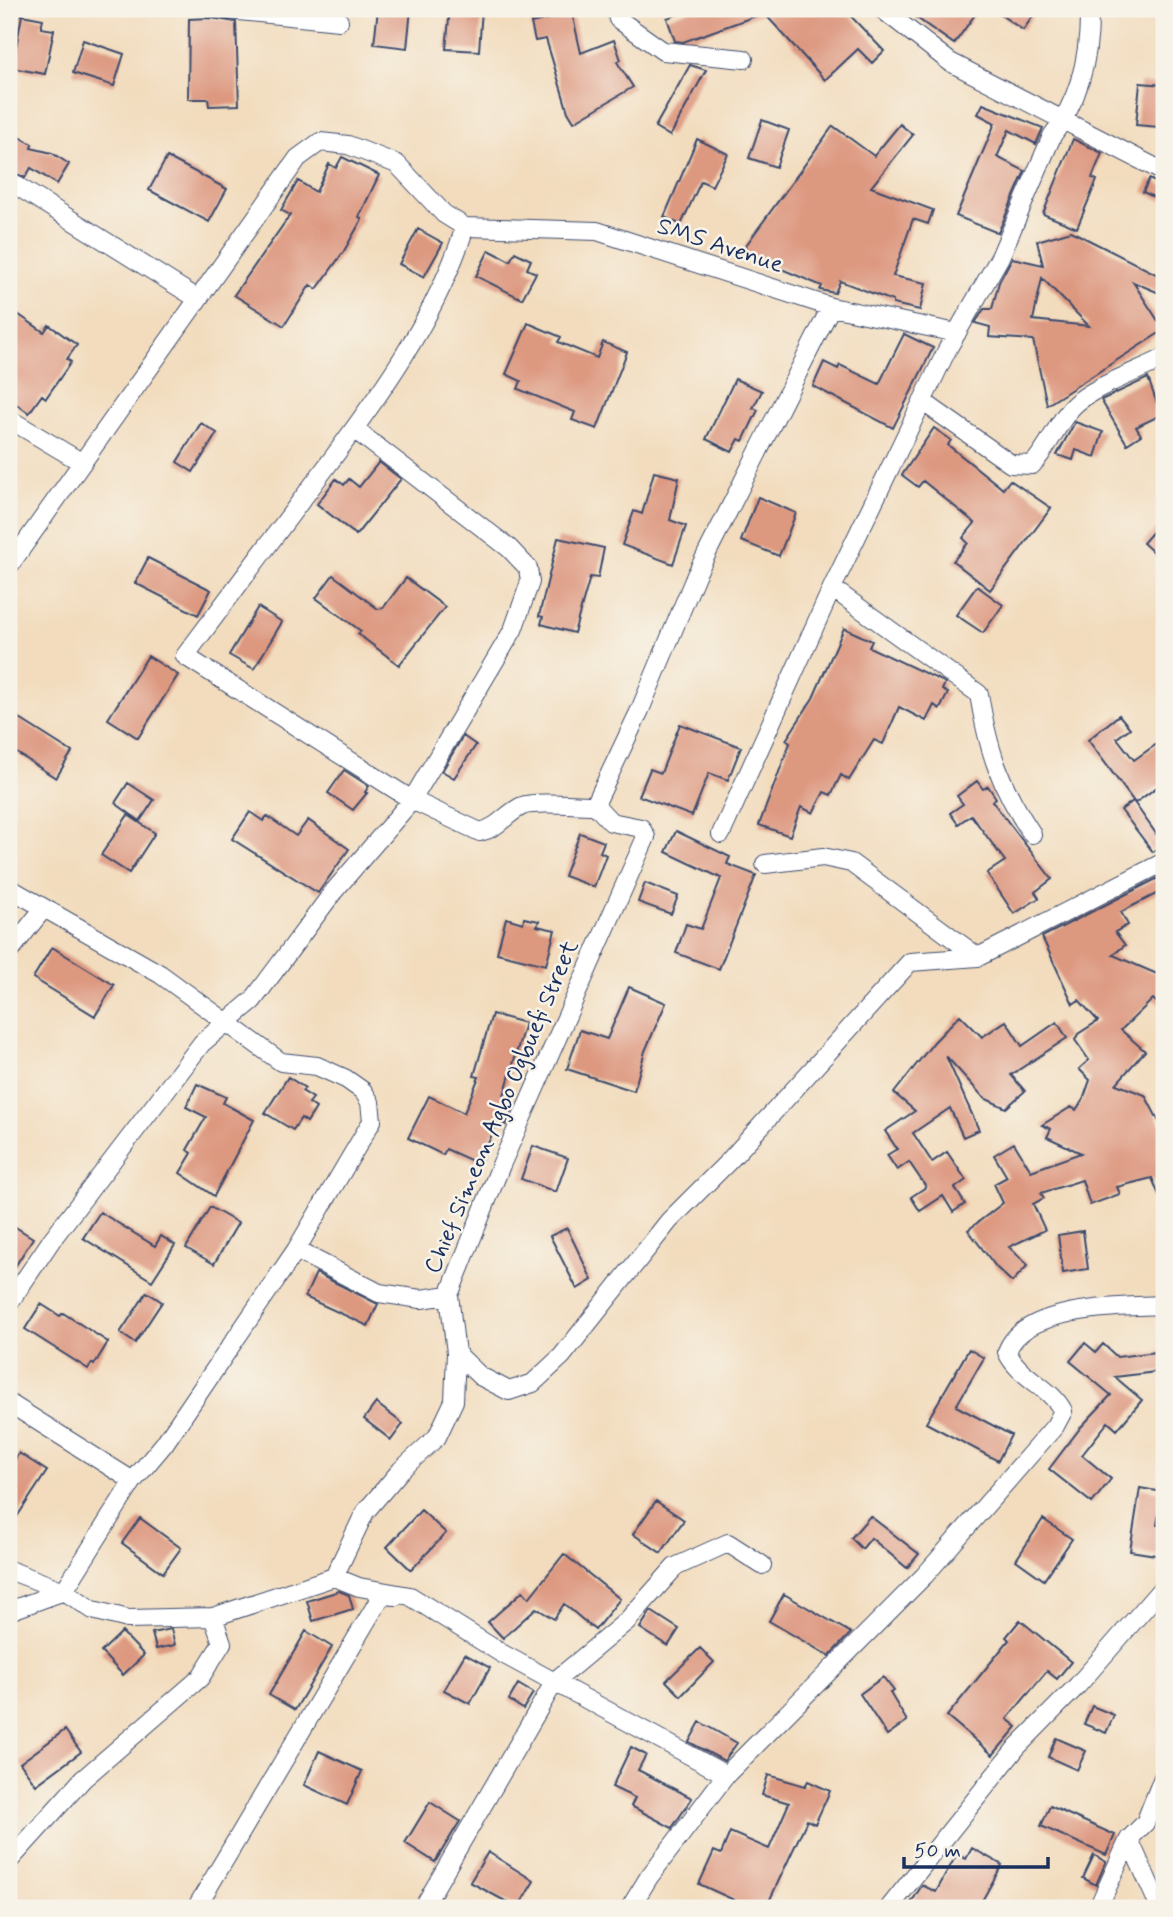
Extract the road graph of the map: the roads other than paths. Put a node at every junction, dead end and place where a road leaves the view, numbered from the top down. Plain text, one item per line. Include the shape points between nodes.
1 (218, 9) edge
2 (616, 9) edge
3 (883, 9) edge
4 (1089, 9) edge
5 (339, 22) dead end
6 (744, 59) dead end
7 (1063, 122) junction
8 (1164, 172) edge
9 (9, 181) edge
10 (465, 227) junction
11 (198, 299) junction
12 (831, 307) junction
13 (957, 333) junction
14 (1164, 358) edge
15 (922, 401) junction
16 (9, 419) edge
17 (354, 429) junction
18 (81, 462) junction
19 (9, 566) edge
20 (832, 588) junction
21 (412, 800) junction
22 (595, 805) junction
23 (721, 834) dead end
24 (1032, 834) dead end
25 (1164, 862) edge
26 (765, 864) dead end
27 (9, 888) edge
28 (44, 908) junction
29 (9, 952) edge
30 (978, 957) junction
31 (229, 1023) junction
32 (296, 1250) junction
33 (449, 1295) junction
34 (9, 1303) edge
35 (1164, 1305) edge
36 (456, 1353) junction
37 (9, 1403) edge
38 (133, 1481) junction
39 (762, 1566) dead end
40 (9, 1570) edge
41 (334, 1577) junction
42 (1164, 1586) edge
43 (64, 1591) junction
44 (410, 1596) junction
45 (9, 1611) edge
46 (213, 1617) junction
47 (555, 1681) junction
48 (726, 1775) junction
49 (1164, 1775) edge
50 (1129, 1839) junction
51 (9, 1861) edge
52 (196, 1908) edge
53 (423, 1908) edge
54 (630, 1908) edge
55 (889, 1908) edge
56 (1098, 1908) edge
57 (1160, 1908) edge

1 - 5 street
2 - 6 street via 618,19 663,51
3 - 7 street via 950,62
4 - 7 street via 1090,32 1081,81
7 - 8 street
7 - 13 street via 1052,136 1000,257
9 - 11 street
10 - 11 street via 444,214 397,164 348,145 320,142 298,158
10 - 12 street, SMS Avenue via 597,231
10 - 17 street via 452,267 414,341
11 - 18 street
12 - 13 street, SMS Avenue
12 - 22 street via 696,575
13 - 15 street
14 - 15 street via 1075,403 1032,465 1011,464
15 - 20 street
16 - 18 street
17 - 21 street via 509,548 528,568 530,582 513,630
17 - 21 street via 185,656
18 - 19 street
20 - 23 street
20 - 24 street via 979,694 988,744 1014,807
21 - 22 street via 480,832 491,830 523,806
21 - 31 street via 334,891 253,1000
22 - 33 street, Chief Simeon Agbo Ogbuefi Street via 611,822 641,828 646,837 501,1165
25 - 30 street
26 - 30 street via 823,857 851,863
27 - 28 street
28 - 29 street
28 - 31 street via 159,974
30 - 36 street via 910,962 669,1221 562,1356 533,1383 509,1391 480,1376
31 - 32 street via 281,1062 317,1066 346,1079 370,1102 372,1121 362,1142
31 - 34 street via 202,1043
32 - 33 street via 379,1293 421,1299
32 - 38 street via 164,1444
33 - 36 street, Chief Simeon Agbo Ogbuefi Street
35 - 48 street via 1111,1307 1054,1318 1027,1326 1011,1341 1007,1352 1012,1362 1056,1398 1063,1411 1055,1426 925,1575
36 - 41 street, Chief Simeon Agbo Ogbuefi Street via 454,1401 437,1437 365,1512
37 - 38 street
38 - 43 street
39 - 47 street via 728,1543 675,1567 627,1621
40 - 43 street
41 - 44 street via 359,1587
41 - 46 street
42 - 55 street via 1017,1747
43 - 45 street
43 - 46 street via 93,1610 128,1619
44 - 47 street
44 - 52 street via 382,1595
46 - 51 street via 222,1643 200,1678 83,1779
47 - 48 street
47 - 53 street
48 - 54 street
49 - 50 street via 1145,1823
50 - 56 street
50 - 57 street

